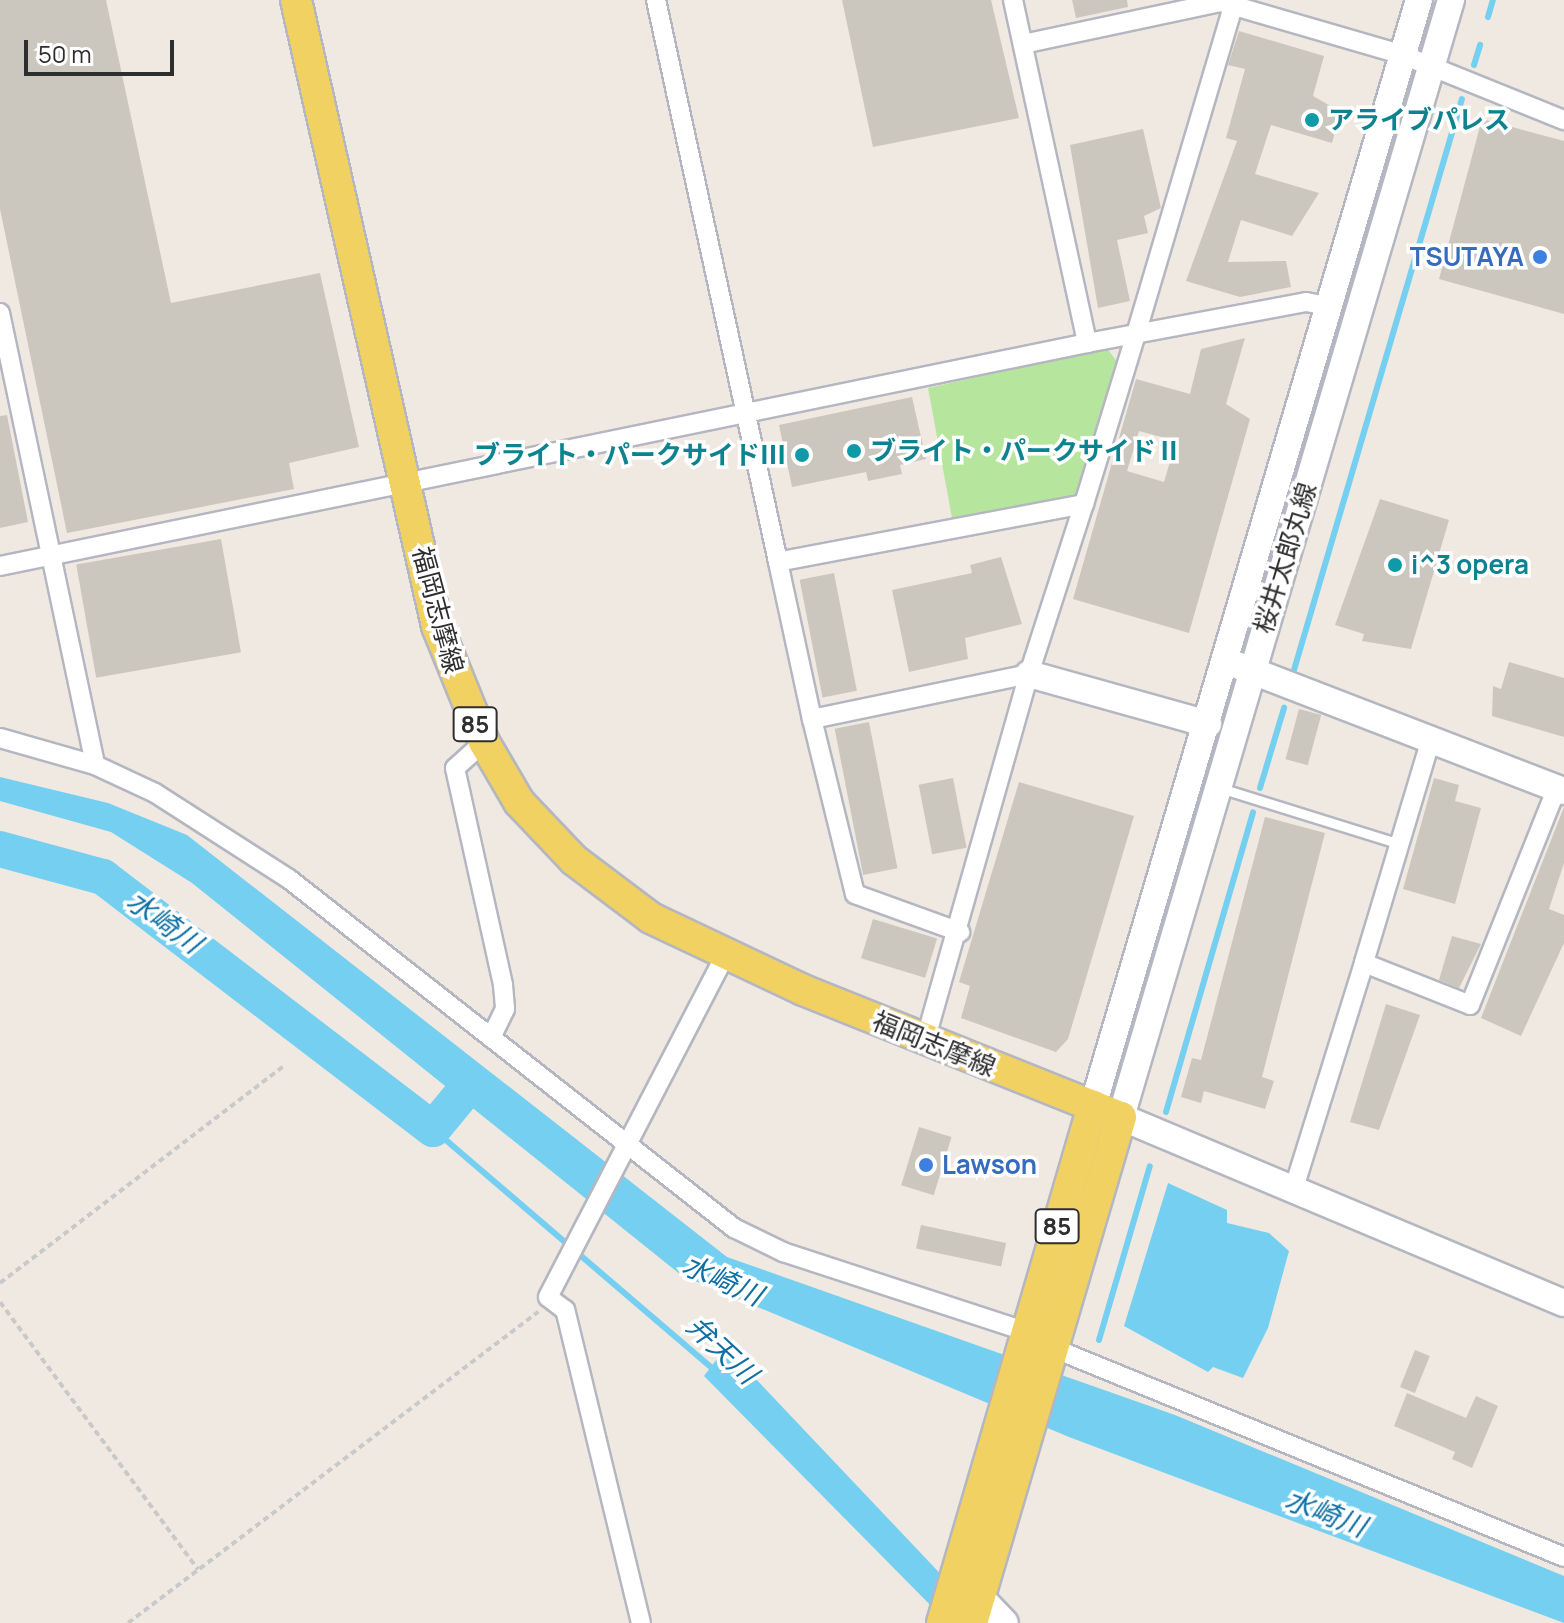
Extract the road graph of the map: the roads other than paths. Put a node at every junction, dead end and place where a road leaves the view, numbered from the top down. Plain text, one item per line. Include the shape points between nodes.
1 (296, 0) edge
2 (656, 0) edge
3 (1013, 0) edge
4 (1419, 0) edge
5 (1451, 0) edge
6 (1235, 2) edge
7 (1023, 44) junction
8 (1403, 55) junction
9 (1430, 65) junction
10 (1564, 120) edge
11 (1328, 306) junction
12 (0, 313) edge
13 (1136, 334) junction
14 (1087, 343) junction
15 (744, 416) junction
16 (408, 484) junction
17 (1084, 504) junction
18 (50, 557) junction
19 (778, 562) junction
20 (0, 566) edge
21 (1227, 661) junction
22 (1252, 670) junction
23 (1029, 674) junction
24 (812, 719) junction
25 (1208, 724) junction
26 (0, 738) edge
27 (1431, 739) junction
28 (484, 742) junction
29 (95, 765) junction
30 (1217, 787) junction
31 (1561, 790) edge
32 (1400, 844) junction
33 (960, 932) junction
34 (725, 956) junction
35 (1364, 963) junction
36 (491, 1038) junction
37 (925, 1041) junction
38 (1093, 1106) junction
39 (1121, 1117) junction
40 (625, 1142) junction
41 (1293, 1191) junction
42 (1564, 1303) edge
43 (1023, 1339) junction
44 (1052, 1352) junction
45 (1015, 1424) junction
46 (1564, 1557) edge
47 (976, 1608) edge
48 (641, 1623) edge
49 (942, 1623) edge
50 (1005, 1623) edge

1 - 16 main road, 福岡志摩線 / 85
2 - 15 street
3 - 7 street
4 - 8 main road, 桜井太郎丸線
5 - 9 main road, 桜井太郎丸線
6 - 7 street
6 - 8 street
6 - 13 street
7 - 14 street
8 - 9 street
8 - 11 main road, 桜井太郎丸線
9 - 10 street
9 - 22 main road, 桜井太郎丸線
11 - 13 street via 1306,302
11 - 21 main road, 桜井太郎丸線
12 - 18 street
13 - 14 street
13 - 17 street
14 - 15 street
15 - 16 street
15 - 19 street
16 - 18 street
16 - 28 main road, 福岡志摩線 / 85 via 437,626
17 - 19 street
17 - 23 street
18 - 20 street
18 - 29 street
19 - 24 street
21 - 22 main road
21 - 25 main road, 桜井太郎丸線
22 - 27 main road
22 - 30 main road, 桜井太郎丸線
23 - 24 street
23 - 25 main road
23 - 33 street
24 - 33 street via 855,894
25 - 38 main road, 桜井太郎丸線
26 - 29 street
27 - 31 main road
27 - 32 street
28 - 34 main road, 福岡志摩線 / 85 via 519,802 574,860 651,918
28 - 36 street via 455,768 503,985 505,1009
29 - 36 street via 155,793 289,879
30 - 32 lane
30 - 39 main road, 桜井太郎丸線
31 - 35 street via 1470,1005
32 - 35 street
33 - 37 street
34 - 37 main road, 福岡志摩線 / 85
34 - 40 street
35 - 41 street
36 - 40 street
37 - 38 main road, 福岡志摩線 / 85
38 - 39 main road, 福岡志摩線 / 85
38 - 43 main road, 85
39 - 41 main road
39 - 44 main road, 85
40 - 43 street via 734,1228 783,1252
40 - 48 street via 548,1297 565,1310
41 - 42 main road
43 - 45 main road, 85
44 - 45 main road, 85
44 - 46 street
45 - 47 main road, 85
45 - 49 main road, 85
47 - 50 main road

